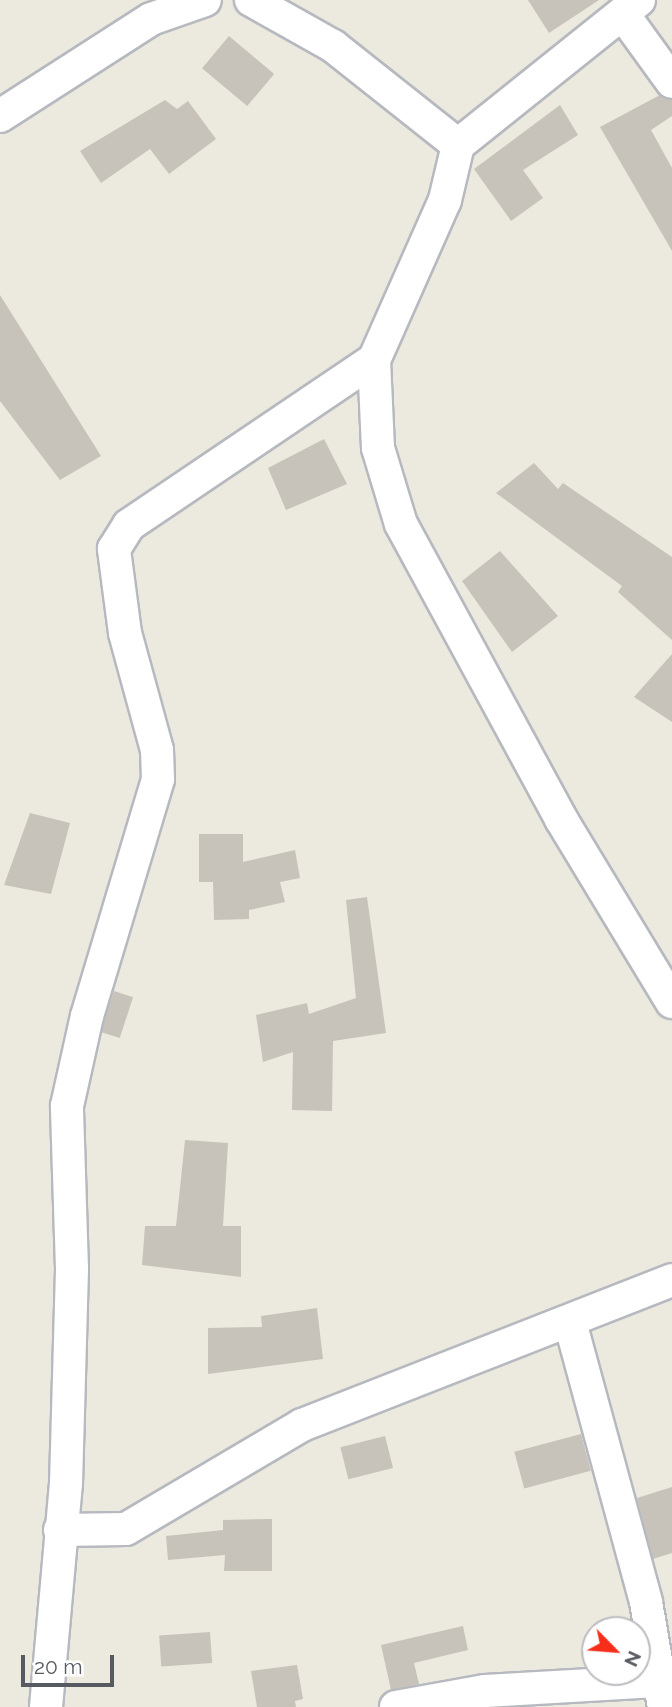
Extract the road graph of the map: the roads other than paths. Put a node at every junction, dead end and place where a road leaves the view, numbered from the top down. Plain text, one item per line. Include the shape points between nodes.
1 (205, 0) edge
2 (251, 0) edge
3 (632, 8) edge
4 (672, 82) edge
5 (0, 116) edge
6 (458, 145) junction
7 (374, 360) junction
8 (672, 1002) edge
9 (672, 1280) edge
10 (570, 1322) junction
11 (60, 1530) junction
12 (663, 1694) edge
13 (46, 1707) edge
14 (396, 1707) edge

1 - 5 street via 151,19
2 - 6 street via 333,46
3 - 4 street
3 - 6 street
6 - 7 street via 445,200
7 - 8 street via 378,448 401,524 561,819
7 - 11 street via 129,526 114,549 125,633 157,750 158,779 87,1016 67,1106 72,1269
9 - 10 street
10 - 11 street via 302,1425 126,1529
10 - 12 street via 636,1562
11 - 13 street
12 - 14 street via 485,1691

